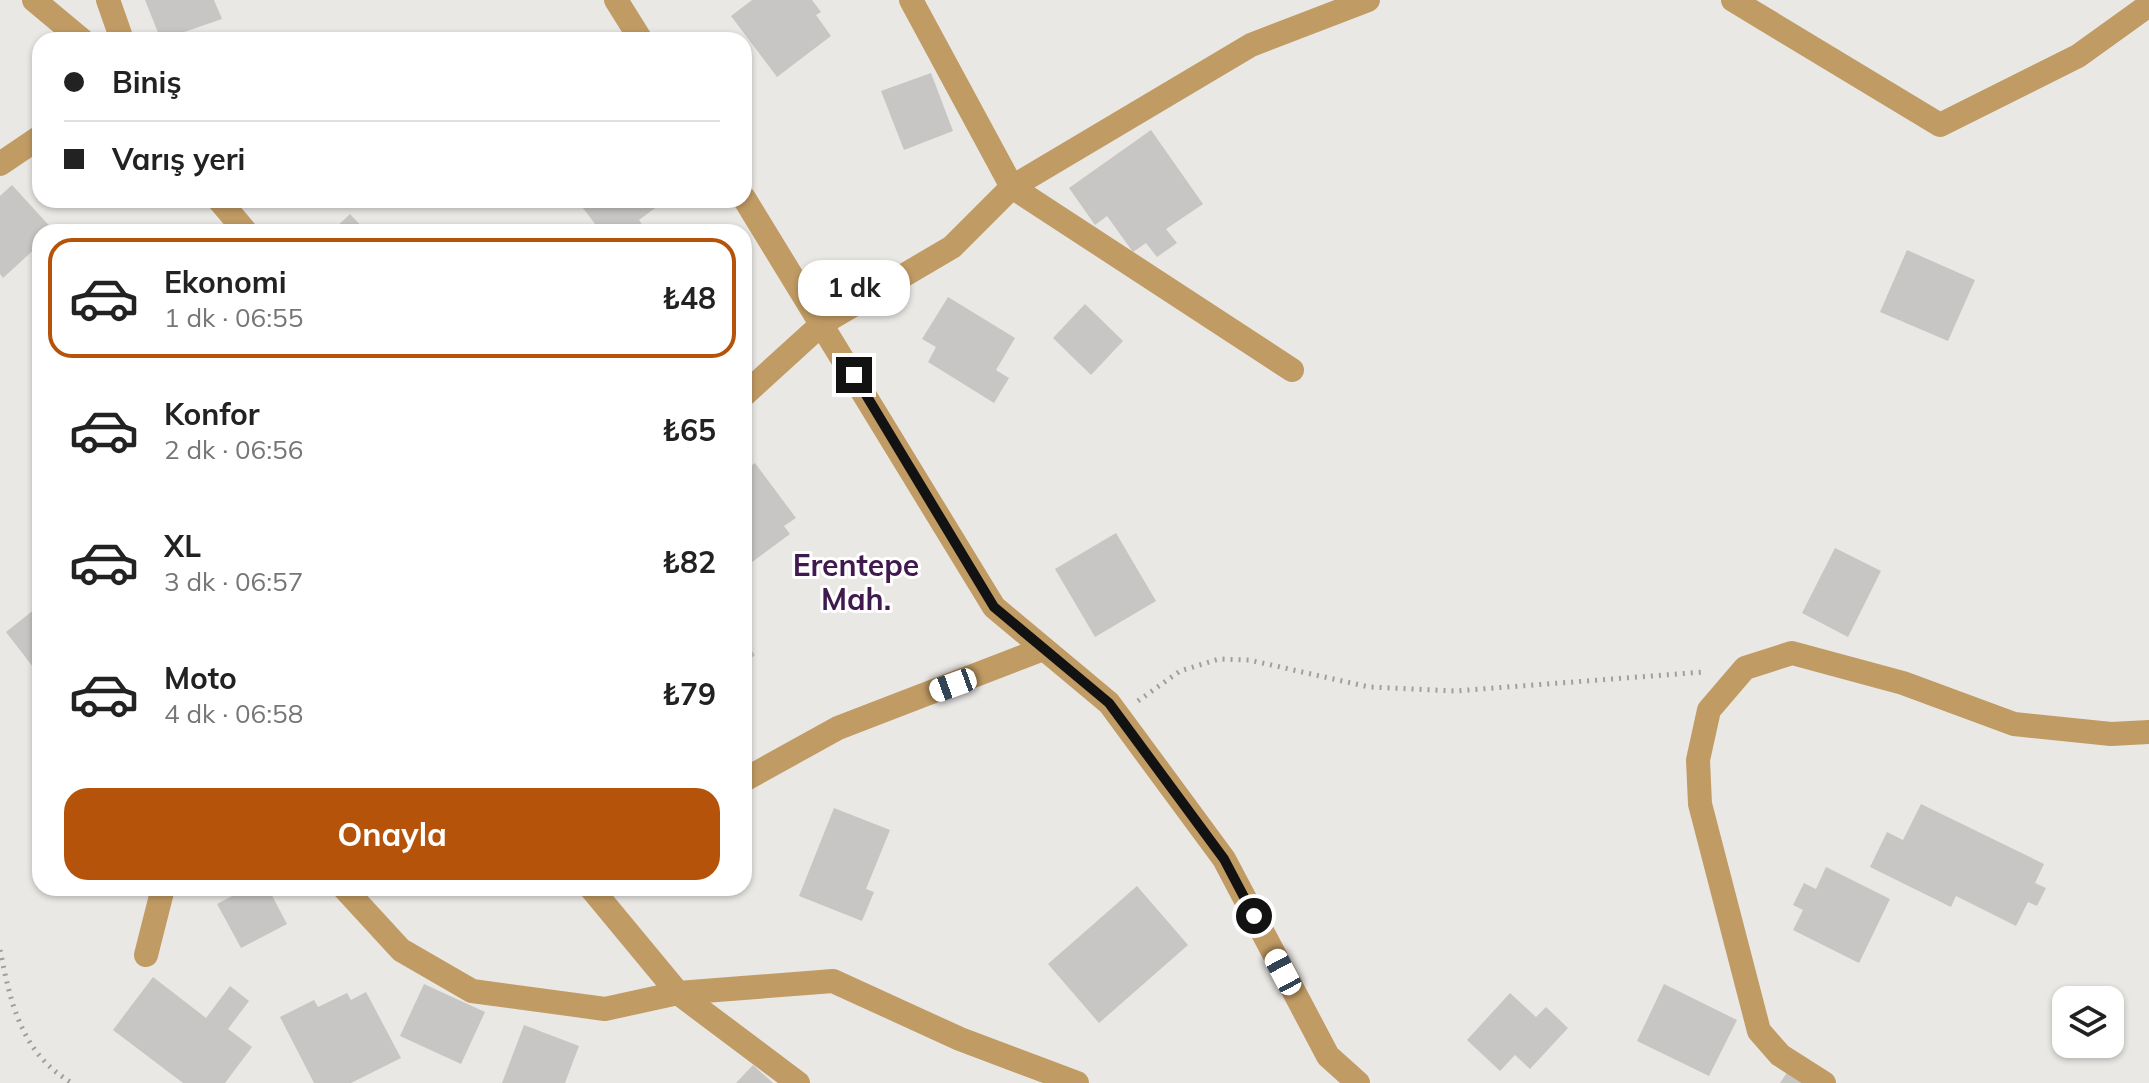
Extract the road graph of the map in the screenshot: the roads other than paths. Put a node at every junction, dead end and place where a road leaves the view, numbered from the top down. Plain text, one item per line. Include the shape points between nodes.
1 (34, 0) edge
2 (108, 0) edge
3 (616, 0) edge
4 (911, 0) edge
5 (1368, 0) edge
6 (1733, 0) edge
7 (2149, 5) edge
8 (72, 32) edge
9 (119, 32) edge
10 (636, 32) edge
11 (32, 142) edge
12 (0, 164) edge
13 (1012, 187) junction
14 (226, 208) edge
15 (750, 208) edge
16 (239, 224) edge
17 (823, 323) junction
18 (1292, 370) dead end
19 (752, 388) edge
20 (1043, 649) junction
21 (2149, 732) edge
22 (752, 776) edge
23 (161, 896) edge
24 (351, 896) edge
25 (598, 896) edge
26 (146, 955) dead end
27 (678, 993) junction
28 (1353, 1082) edge
29 (798, 1083) edge
30 (1077, 1083) edge
31 (1824, 1083) edge

1 - 8 street
2 - 9 street
3 - 10 street
4 - 13 street
5 - 13 street via 1251,45
6 - 7 street via 1940,125 2078,56
11 - 12 street
13 - 17 street via 952,247
13 - 18 street
14 - 16 street
15 - 17 street
17 - 19 street
17 - 20 street via 994,607
20 - 22 street via 838,728
20 - 28 street via 1109,703 1224,859 1328,1056
21 - 31 street via 2111,734 2014,724 1903,683 1792,653 1745,668 1709,710 1698,760 1700,804 1759,1031 1780,1055
23 - 26 street
24 - 27 street via 401,950 472,991 605,1009
25 - 27 street
27 - 29 street
27 - 30 street via 833,981 960,1039

